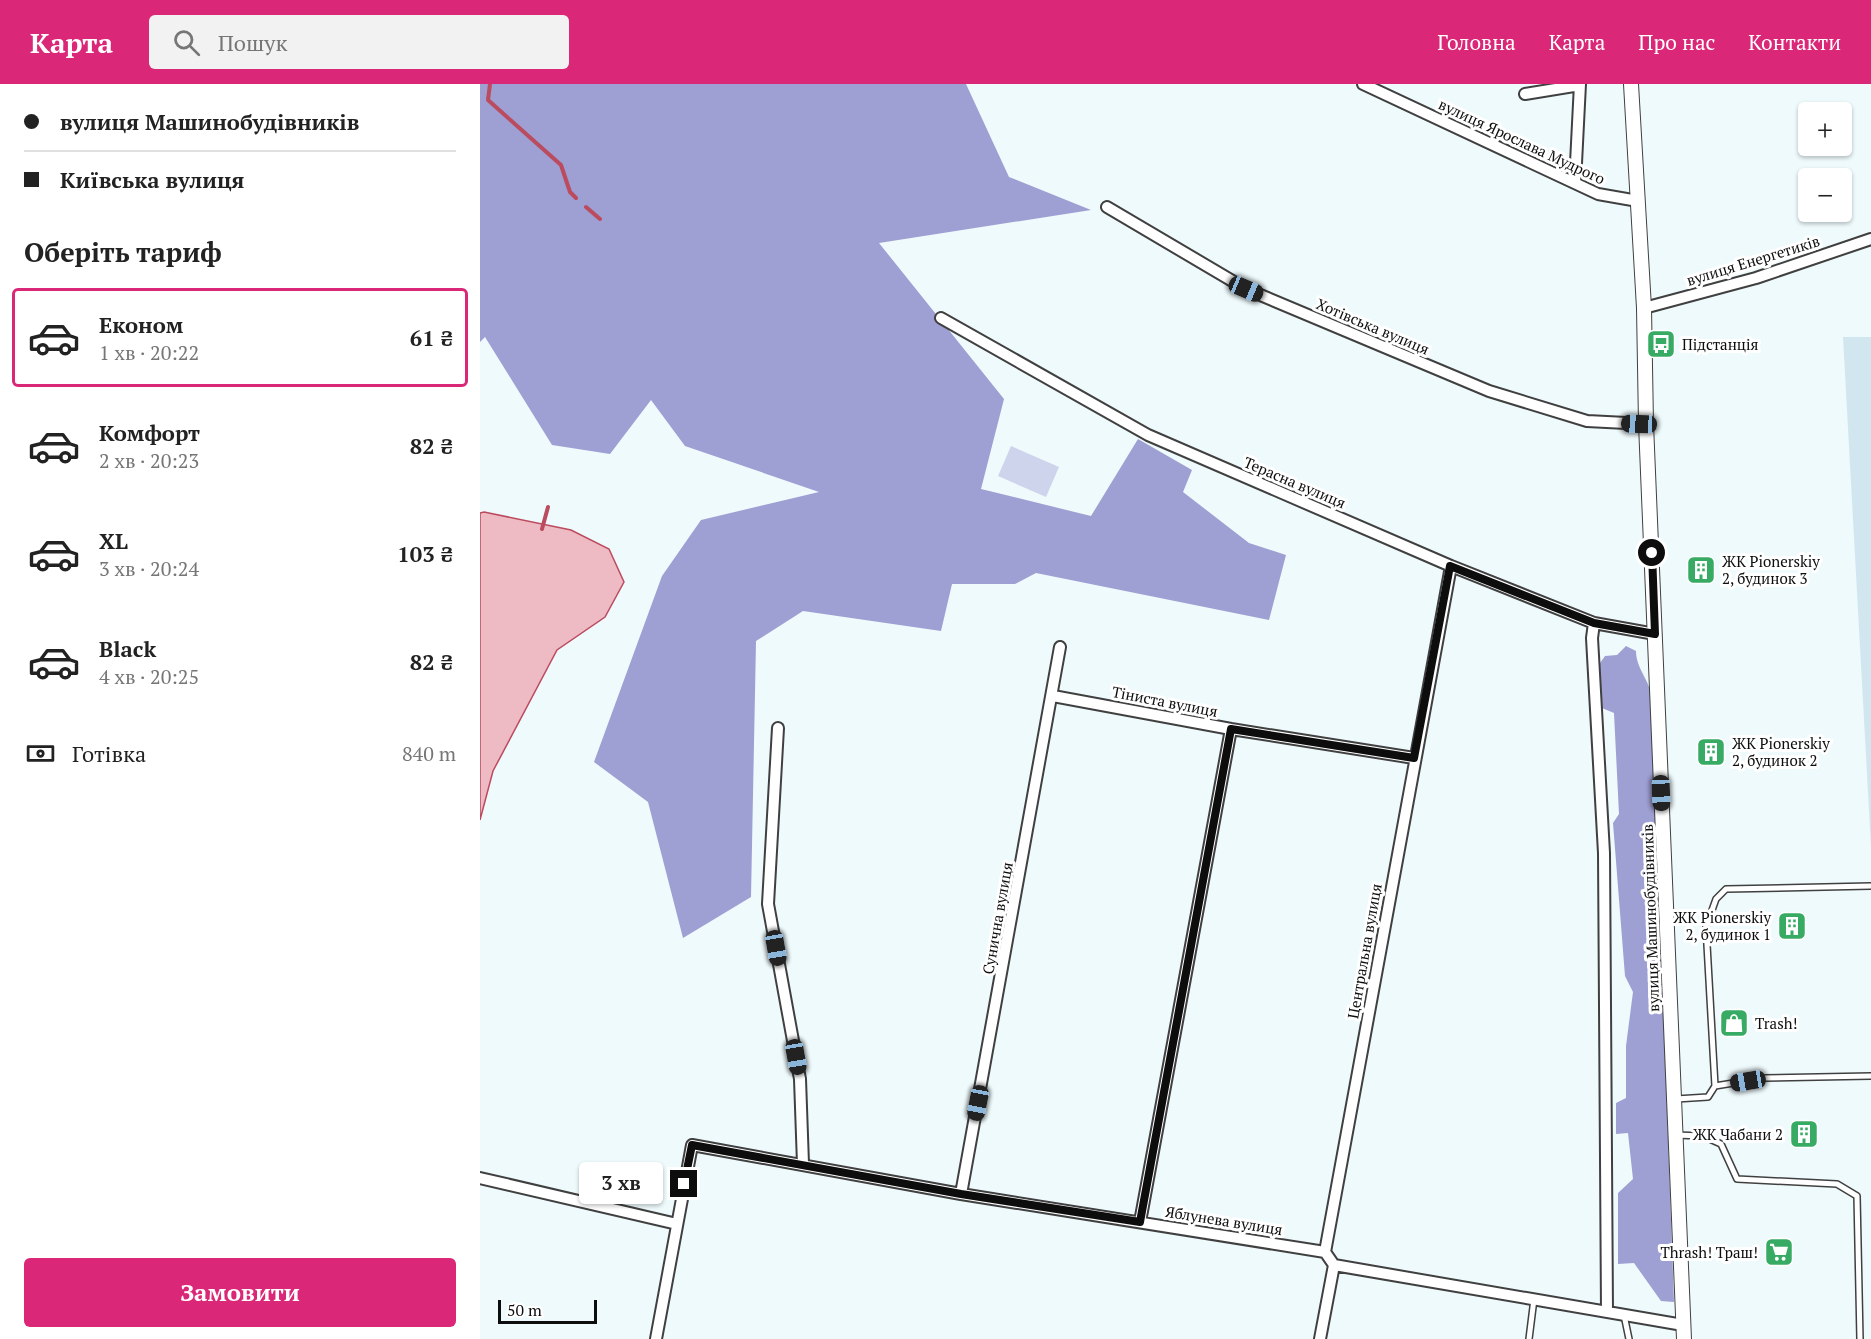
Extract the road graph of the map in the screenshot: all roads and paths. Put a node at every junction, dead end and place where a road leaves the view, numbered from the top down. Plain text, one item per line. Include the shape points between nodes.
1 (1363, 84) edge
2 (1630, 84) edge
3 (1580, 85) edge
4 (1524, 94) dead end
5 (1575, 183) junction
6 (1638, 201) junction
7 (1107, 207) dead end
8 (1871, 239) edge
9 (1644, 308) junction
10 (941, 318) dead end
11 (1646, 424) junction
12 (1450, 566) junction
13 (1594, 623) junction
14 (1655, 634) junction
15 (1060, 646) dead end
16 (1053, 696) junction
17 (778, 728) dead end
18 (1231, 729) junction
19 (1414, 758) junction
20 (1871, 886) edge
21 (1871, 1076) edge
22 (1715, 1086) junction
23 (1674, 1099) junction
24 (1675, 1135) junction
25 (803, 1164) junction
26 (480, 1178) edge
27 (961, 1194) junction
28 (1140, 1222) junction
29 (677, 1224) junction
30 (1325, 1252) junction
31 (1334, 1265) junction
32 (1534, 1299) junction
33 (1607, 1312) junction
34 (1623, 1315) junction
35 (1684, 1332) edge
36 (656, 1339) edge
37 (1320, 1339) edge
38 (1529, 1339) edge
39 (1629, 1339) edge
40 (1860, 1339) edge

1 - 5 street, вулиця Ярослава Мудрого
2 - 6 street, вулиця Машинобудівників
3 - 4 street
3 - 5 street
5 - 6 street, вулиця Ярослава Мудрого via 1598,194
6 - 9 street, вулиця Машинобудівників
7 - 11 street, Хотівська вулиця via 1246,289 1489,392 1587,421
8 - 9 street, вулиця Енергетиків via 1756,278
9 - 11 street, вулиця Машинобудівників
10 - 12 street, Терасна вулиця via 1148,435
11 - 14 street, вулиця Машинобудівників
12 - 13 street, Терасна вулиця
12 - 19 street, Центральна вулиця
13 - 14 street, Терасна вулиця
13 - 33 street via 1604,853
14 - 23 street, вулиця Машинобудівників
15 - 16 street, Сунична вулиця
16 - 18 street, Тіниста вулиця
16 - 27 street, Сунична вулиця
17 - 25 street via 768,904 800,1079
18 - 19 street, Тіниста вулиця
18 - 28 street
19 - 30 street, Центральна вулиця
20 - 22 lane via 1726,889 1716,899 1706,927
21 - 22 lane via 1764,1078
22 - 23 lane via 1708,1097
23 - 24 street, вулиця Машинобудівників
24 - 35 street, вулиця Машинобудівників
24 - 40 lane via 1703,1136 1721,1144 1737,1179 1837,1184 1857,1196
25 - 27 street, Яблунева вулиця
25 - 29 street, Яблунева вулиця via 692,1145
26 - 29 street
27 - 28 street, Яблунева вулиця
28 - 30 street, Яблунева вулиця
29 - 36 street
30 - 31 street
31 - 32 street
31 - 37 street
32 - 33 street
32 - 38 lane
33 - 34 street
34 - 35 street
34 - 39 lane

